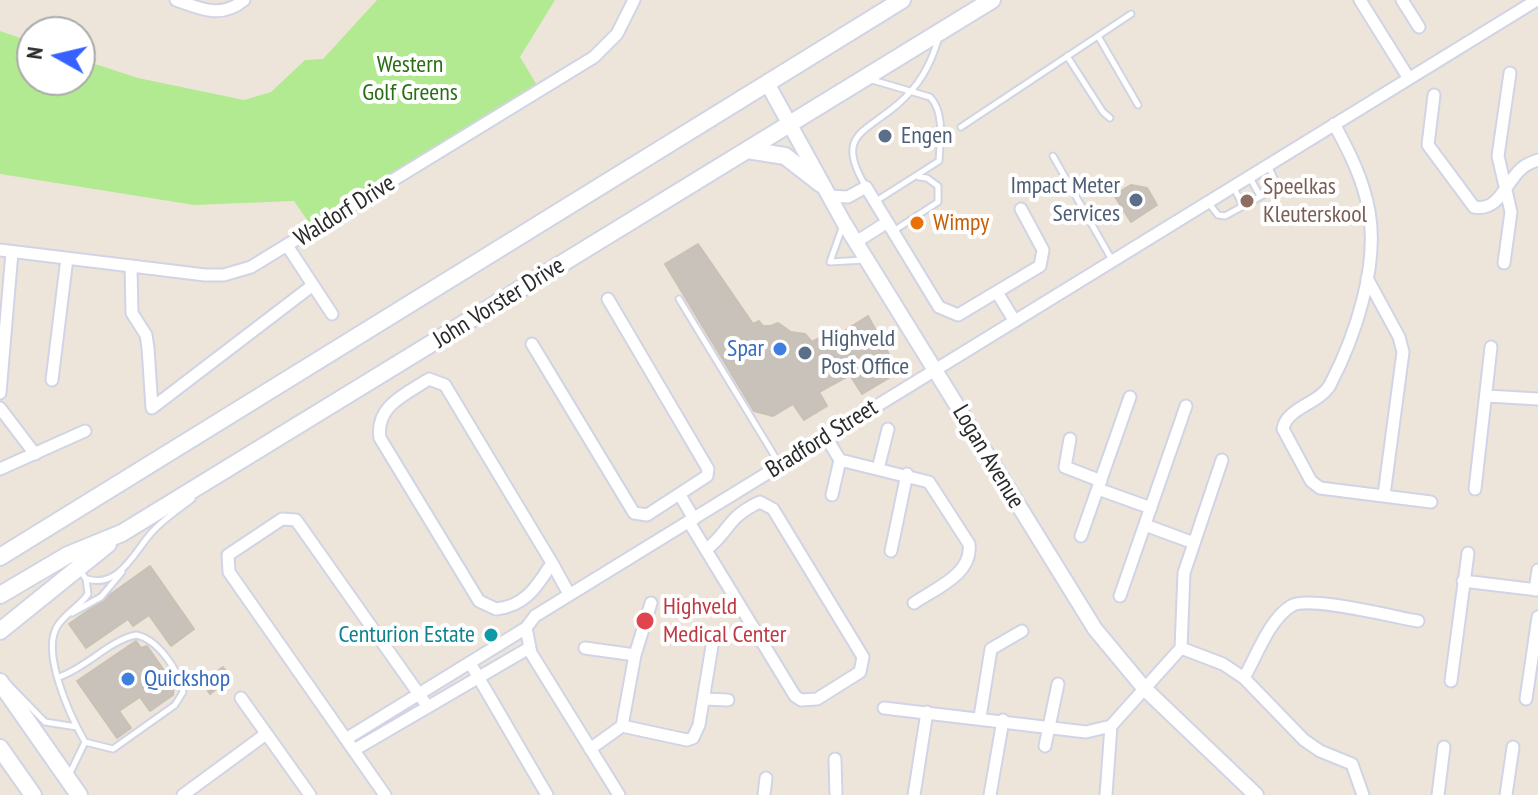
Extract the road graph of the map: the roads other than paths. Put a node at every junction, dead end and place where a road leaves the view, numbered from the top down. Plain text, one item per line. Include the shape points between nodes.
1 (176, 0) edge
2 (244, 0) edge
3 (634, 0) edge
4 (902, 0) edge
5 (992, 0) edge
6 (1360, 0) edge
7 (1402, 0) edge
8 (1537, 0) edge
9 (1131, 14) dead end
10 (1419, 27) dead end
11 (941, 31) junction
12 (1098, 36) junction
13 (1067, 56) junction
14 (1510, 73) dead end
15 (1408, 77) junction
16 (864, 78) junction
17 (767, 83) junction
18 (908, 93) junction
19 (1434, 95) dead end
20 (1138, 105) dead end
21 (1110, 118) dead end
22 (788, 123) junction
23 (1334, 124) junction
24 (961, 127) dead end
25 (747, 150) junction
26 (1053, 156) dead end
27 (1538, 160) edge
28 (1268, 164) junction
29 (1248, 176) junction
30 (914, 178) junction
31 (1233, 186) junction
32 (866, 187) junction
33 (824, 190) junction
34 (1506, 192) junction
35 (1260, 196) junction
36 (1208, 201) junction
37 (874, 202) junction
38 (1243, 206) junction
39 (1021, 209) dead end
40 (844, 223) junction
41 (889, 227) junction
42 (856, 242) junction
43 (288, 247) junction
44 (6, 251) edge
45 (67, 258) junction
46 (868, 260) junction
47 (1112, 260) junction
48 (1504, 263) dead end
49 (131, 266) junction
50 (1367, 278) junction
51 (313, 285) junction
52 (998, 294) junction
53 (608, 299) dead end
54 (679, 299) dead end
55 (332, 314) dead end
56 (1014, 320) junction
57 (532, 344) dead end
58 (1491, 347) dead end
59 (935, 368) junction
60 (52, 380) dead end
61 (0, 393) edge
62 (1487, 396) junction
63 (1130, 397) dead end
64 (1538, 399) edge
65 (1186, 406) dead end
66 (0, 408) edge
67 (888, 429) dead end
68 (85, 431) dead end
69 (826, 437) junction
70 (1070, 439) dead end
71 (35, 454) junction
72 (840, 460) junction
73 (1222, 460) dead end
74 (780, 465) junction
75 (0, 469) edge
76 (878, 469) junction
77 (907, 474) junction
78 (1099, 485) junction
79 (197, 487) junction
80 (1475, 489) dead end
81 (680, 495) junction
82 (832, 495) dead end
83 (1384, 495) junction
84 (1431, 502) dead end
85 (1151, 508) junction
86 (692, 520) junction
87 (1145, 525) junction
88 (122, 533) junction
89 (1081, 536) dead end
90 (1194, 543) junction
91 (706, 550) junction
92 (891, 551) dead end
93 (1468, 553) dead end
94 (68, 555) junction
95 (0, 557) edge
96 (552, 563) junction
97 (123, 570) junction
98 (1538, 570) edge
99 (82, 574) junction
100 (1463, 581) junction
101 (1536, 590) edge
102 (569, 594) junction
103 (0, 595) edge
104 (1120, 596) dead end
105 (651, 603) dead end
106 (914, 603) dead end
107 (68, 615) junction
108 (1538, 617) edge
109 (1418, 621) dead end
110 (526, 628) junction
111 (0, 631) edge
112 (1022, 631) dead end
113 (712, 646) dead end
114 (529, 648) junction
115 (585, 648) dead end
116 (1181, 648) junction
117 (635, 655) junction
118 (470, 663) junction
119 (59, 677) junction
120 (478, 678) junction
121 (1244, 678) junction
122 (0, 681) edge
123 (1451, 681) dead end
124 (1058, 684) dead end
125 (1144, 688) junction
126 (421, 695) junction
127 (241, 698) dead end
128 (704, 699) junction
129 (1526, 699) dead end
130 (728, 700) dead end
131 (428, 707) junction
132 (884, 708) dead end
133 (927, 712) junction
134 (980, 717) junction
135 (1003, 720) junction
136 (622, 726) junction
137 (1049, 726) junction
138 (1111, 726) junction
139 (77, 727) junction
140 (266, 734) junction
141 (346, 739) junction
142 (85, 742) junction
143 (1045, 746) dead end
144 (1444, 747) dead end
145 (1513, 747) dead end
146 (0, 749) edge
147 (590, 749) junction
148 (354, 750) junction
149 (835, 759) dead end
150 (68, 778) junction
151 (766, 778) dead end
152 (33, 795) edge
153 (79, 795) edge
154 (183, 795) edge
155 (310, 795) edge
156 (385, 795) edge
157 (547, 795) edge
158 (619, 795) edge
159 (764, 795) edge
160 (836, 795) edge
161 (914, 795) edge
162 (990, 795) edge
163 (1106, 795) edge
164 (1256, 795) edge
165 (1363, 795) edge
166 (1438, 795) edge
167 (1506, 795) edge

1 - 2 street via 213,12 232,9
3 - 43 street, Waldorf Drive via 617,34 594,57
4 - 17 main road, John Vorster Drive
5 - 11 main road, John Vorster Drive
6 - 15 street
7 - 10 street
8 - 15 street, Bradford Street
9 - 12 lane
11 - 16 main road, John Vorster Drive
11 - 18 lane via 930,64
12 - 13 lane
12 - 20 lane
13 - 21 lane
13 - 24 lane
14 - 34 street via 1498,156
15 - 23 street, Bradford Street
16 - 18 lane
16 - 22 main road, John Vorster Drive
17 - 22 street, Logan Avenue
17 - 95 main road, John Vorster Drive
18 - 30 lane via 930,97 940,119 939,161
18 - 32 lane via 863,128 853,143 852,160
19 - 34 street via 1428,130 1431,151 1474,207 1485,207
22 - 25 main road, John Vorster Drive
22 - 33 street, Logan Avenue
23 - 28 street, Bradford Street
23 - 50 street via 1355,163 1369,212
25 - 33 main road via 785,156
25 - 79 main road, John Vorster Drive
26 - 47 lane
27 - 34 street via 1519,170
28 - 29 street, Bradford Street
28 - 35 lane via 1276,186
29 - 31 street, Bradford Street
29 - 35 lane
30 - 37 lane
30 - 41 lane via 934,182 938,202
31 - 36 street, Bradford Street
31 - 38 lane
32 - 33 street via 851,197
32 - 37 street
33 - 40 street, Logan Avenue
34 - 48 street via 1511,212
35 - 38 lane
36 - 38 lane via 1221,216
36 - 47 street, Bradford Street
37 - 41 street
39 - 52 street via 1041,243 1042,262
40 - 42 street, Logan Avenue
40 - 46 lane via 830,262
41 - 42 street
41 - 52 street via 941,311 964,314
42 - 46 street, Logan Avenue
43 - 49 street, Waldorf Drive via 224,275
43 - 51 street
44 - 45 street, Waldorf Drive
44 - 61 street
45 - 49 street, Waldorf Drive
45 - 60 street
46 - 59 street, Logan Avenue
47 - 56 street, Bradford Street
49 - 51 street via 132,313 146,335 152,408
50 - 83 street via 1403,352
50 - 83 street via 1330,385 1321,397 1288,417 1283,429 1315,485
51 - 55 street
52 - 56 street
53 - 81 street via 707,465 707,476
54 - 74 lane
56 - 59 street, Bradford Street
57 - 81 street via 634,513 647,515
58 - 62 street
59 - 69 street, Bradford Street
59 - 125 street, Logan Avenue via 1095,629
62 - 64 street
62 - 80 street
63 - 78 street
65 - 85 street
66 - 71 street
67 - 76 street
68 - 71 street
69 - 72 street
69 - 74 street, Bradford Street
70 - 78 street via 1065,467
71 - 75 street
72 - 76 street
72 - 82 street
73 - 90 street
74 - 86 street, Bradford Street
76 - 77 street
77 - 92 street
77 - 106 street via 934,487 970,549 959,573
78 - 85 street
78 - 89 street
79 - 88 main road, John Vorster Drive
79 - 97 lane via 194,497 149,535
81 - 86 street
83 - 84 street
85 - 87 street
86 - 91 street
86 - 102 street, Bradford Street
87 - 90 street
87 - 104 street
88 - 94 main road, John Vorster Drive
88 - 99 main road
90 - 116 street via 1183,584
91 - 91 street via 731,519 756,504 769,505 861,653 860,672 817,699 798,698
93 - 100 street
94 - 99 lane
94 - 103 main road, John Vorster Drive
96 - 96 street via 522,601 496,609 479,601 380,438 386,408 429,379 445,385
96 - 102 street
97 - 99 lane via 98,581
97 - 107 lane via 101,597
98 - 101 street
99 - 107 lane via 88,594
99 - 111 main road
100 - 101 street
100 - 123 street
102 - 110 street, Bradford Street
105 - 117 street
107 - 119 lane via 57,625 51,645
108 - 129 street
109 - 121 street via 1311,602 1293,604 1276,621
110 - 114 street
110 - 118 street, Bradford Street
112 - 134 street via 991,649
113 - 128 street
114 - 120 street
114 - 147 street
115 - 117 street
116 - 121 street
116 - 125 street
117 - 136 street
118 - 120 street
118 - 126 street, Bradford Street
119 - 139 lane
119 - 142 lane via 136,635 151,641 180,681 183,692 175,705 121,744 109,749
120 - 131 street
120 - 157 street
121 - 165 street via 1304,740 1352,764
122 - 139 lane via 22,694 45,722
122 - 150 main road
124 - 137 street
125 - 138 street
125 - 164 street, Logan Avenue
126 - 131 street
126 - 141 street, Bradford Street
126 - 141 street via 296,520 287,517 234,548 226,560 229,572
127 - 140 street
128 - 130 street
128 - 136 street via 690,740
131 - 148 street
132 - 133 street
133 - 134 street
133 - 161 street
134 - 135 street
135 - 137 street
135 - 162 street
136 - 147 street
137 - 138 street via 1086,732
137 - 143 street
138 - 163 street
139 - 142 lane
140 - 154 street
140 - 155 street
141 - 148 street
142 - 150 lane
144 - 166 street
145 - 167 street
146 - 152 main road
147 - 158 street
148 - 156 street
149 - 160 street
150 - 153 main road
151 - 159 street

